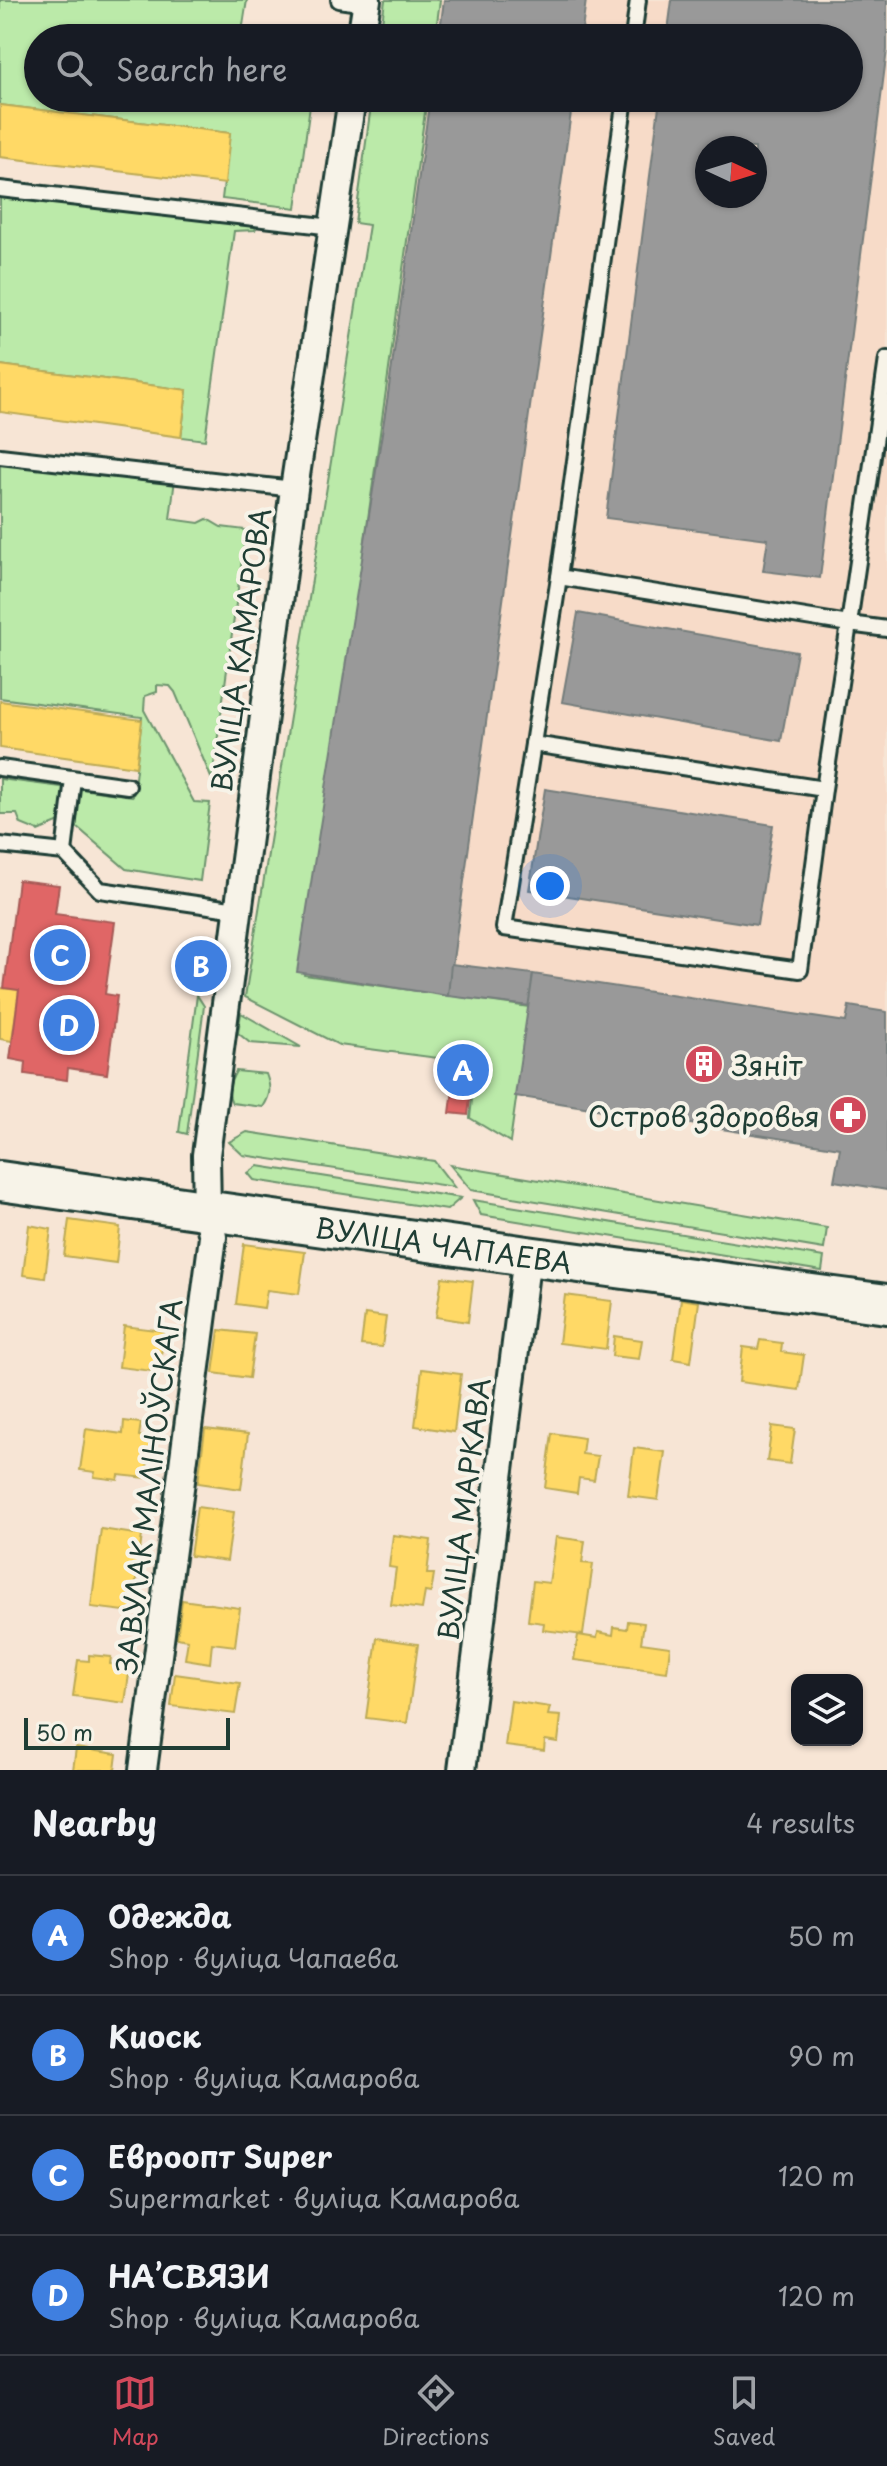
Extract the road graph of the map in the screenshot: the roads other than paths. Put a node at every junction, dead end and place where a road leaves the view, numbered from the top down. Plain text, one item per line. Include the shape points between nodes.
1 (339, 0) edge
2 (638, 0) edge
3 (366, 2) edge
4 (363, 24) edge
5 (635, 24) edge
6 (350, 112) edge
7 (623, 112) edge
8 (0, 189) edge
9 (333, 227) junction
10 (887, 359) edge
11 (0, 456) edge
12 (294, 489) junction
13 (559, 577) junction
14 (849, 624) junction
15 (887, 629) edge
16 (533, 744) junction
17 (0, 768) edge
18 (73, 779) junction
19 (128, 786) dead end
20 (824, 789) junction
21 (0, 845) edge
22 (64, 852) junction
23 (237, 910) junction
24 (0, 1181) edge
25 (207, 1211) junction
26 (527, 1256) junction
27 (887, 1304) edge
28 (143, 1770) edge
29 (462, 1770) edge

1 - 3 lane
2 - 5 lane
3 - 4 street
6 - 9 street, ВУЛІЦА КАМАРОВА
7 - 13 lane
8 - 9 lane
9 - 12 street, ВУЛІЦА КАМАРОВА
10 - 14 lane
11 - 12 lane
12 - 23 street, ВУЛІЦА КАМАРОВА
13 - 14 lane
13 - 16 lane
14 - 15 lane
14 - 20 lane
16 - 20 lane
16 - 20 lane via 504,928 800,970
17 - 18 lane
18 - 19 lane
18 - 22 lane
21 - 22 lane
22 - 23 lane via 100,890
23 - 25 street, ВУЛІЦА КАМАРОВА via 206,1155
24 - 25 main road, ВУЛІЦА ЧАПАЕВА
25 - 26 main road, ВУЛІЦА ЧАПАЕВА
25 - 28 street, ЗАВУЛАК МАЛІНОЎСКАГА via 213,1237
26 - 27 main road, ВУЛІЦА ЧАПАЕВА
26 - 29 street, ВУЛІЦА МАРКАВА

